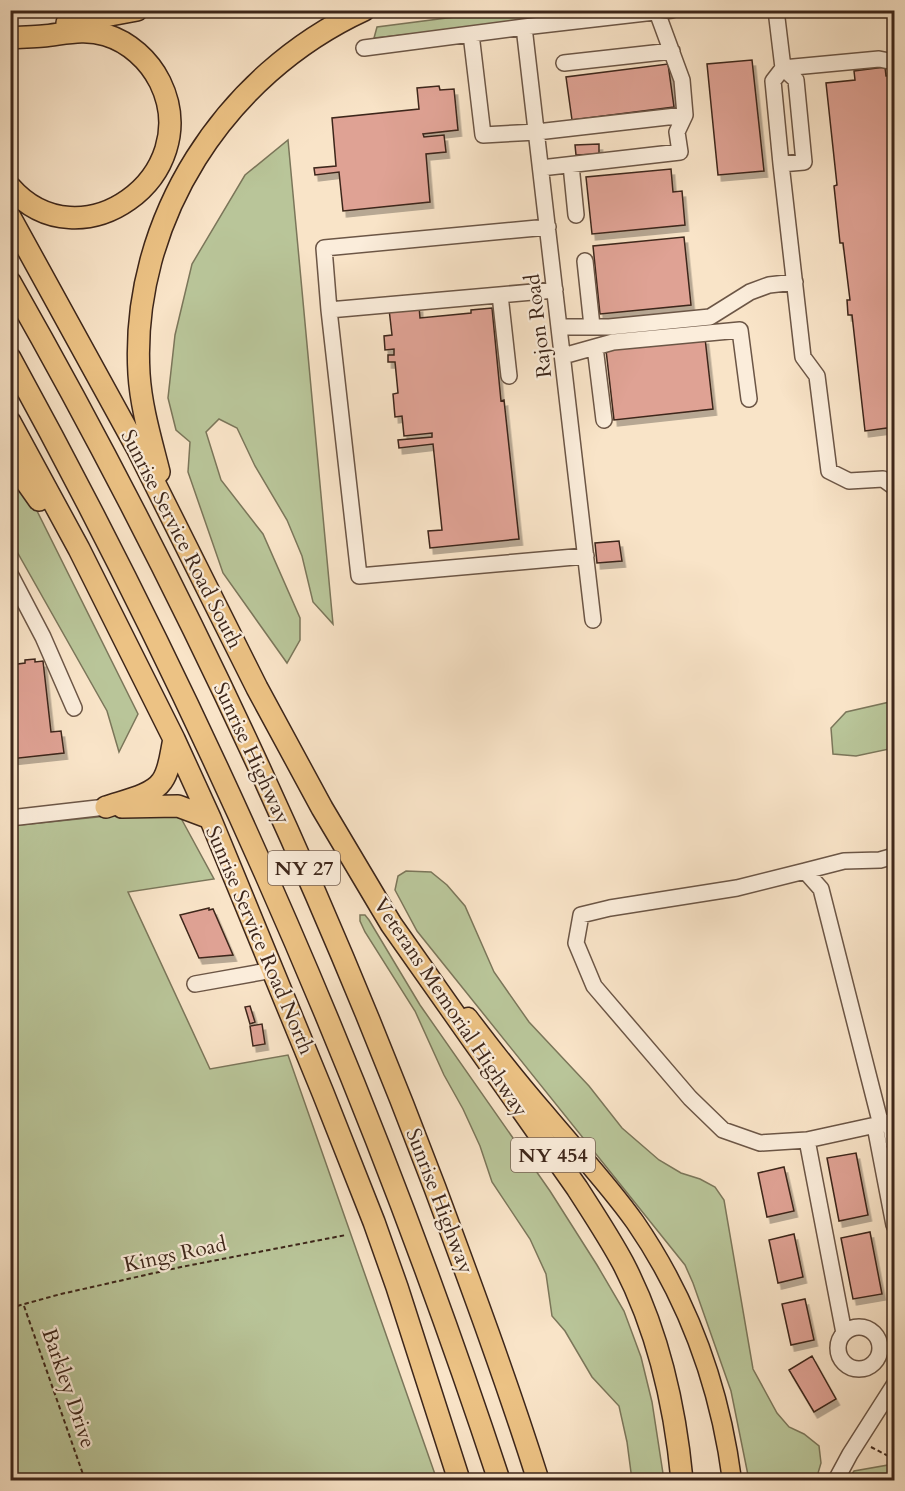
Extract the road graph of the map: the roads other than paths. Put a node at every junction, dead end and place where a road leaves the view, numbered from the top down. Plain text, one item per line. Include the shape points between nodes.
1 (137, 10) edge
2 (364, 10) edge
3 (777, 10) edge
4 (665, 11) edge
5 (524, 27) junction
6 (10, 33) edge
7 (471, 34) junction
8 (10, 38) edge
9 (363, 48) dead end
10 (672, 51) junction
11 (894, 62) edge
12 (564, 63) dead end
13 (783, 68) junction
14 (685, 115) junction
15 (537, 132) junction
16 (781, 164) junction
17 (571, 165) junction
18 (541, 168) junction
19 (10, 187) edge
20 (576, 215) dead end
21 (10, 217) edge
22 (548, 227) junction
23 (585, 261) dead end
24 (10, 282) edge
25 (795, 282) junction
26 (555, 290) junction
27 (500, 295) junction
28 (329, 310) junction
29 (592, 326) junction
30 (559, 327) junction
31 (595, 347) junction
32 (563, 356) junction
33 (10, 358) edge
34 (509, 376) dead end
35 (749, 399) dead end
36 (604, 420) dead end
37 (10, 422) edge
38 (10, 459) edge
39 (894, 487) edge
40 (167, 505) junction
41 (586, 556) junction
42 (10, 574) edge
43 (593, 620) dead end
44 (138, 666) junction
45 (74, 708) dead end
46 (174, 740) junction
47 (106, 807) junction
48 (10, 818) edge
49 (210, 818) junction
50 (894, 856) edge
51 (354, 860) junction
52 (806, 871) junction
53 (273, 970) junction
54 (195, 984) dead end
55 (885, 1124) edge
56 (807, 1140) junction
57 (894, 1144) edge
58 (894, 1225) edge
59 (844, 1333) dead end
60 (894, 1385) edge
61 (459, 1480) edge
62 (499, 1480) edge
63 (538, 1480) edge
64 (682, 1480) edge
65 (732, 1480) edge
66 (836, 1480) edge

1 - 6 highway
2 - 40 highway via 312,38 248,92 199,153 164,219 144,294 139,374
3 - 13 street
4 - 5 street
4 - 10 street
5 - 7 street
5 - 15 street, Rajon Road
7 - 9 street
7 - 15 street via 483,135
8 - 19 highway via 82,31 117,39 140,54 156,75 165,92 171,119 167,147 156,172 118,208 91,216 60,216 33,206
10 - 12 street
10 - 14 street via 682,80
11 - 13 street via 879,59
13 - 16 street via 772,81
13 - 16 street via 796,80 804,162
14 - 15 street
14 - 17 street via 677,132 680,152
15 - 18 street, Rajon Road
16 - 25 street
17 - 18 street
17 - 20 street
18 - 22 street, Rajon Road
21 - 40 highway, Sunrise Service Road South
22 - 26 street, Rajon Road
22 - 28 street via 324,248
23 - 29 street
24 - 63 highway, Sunrise Highway / NY 27 via 154,550 308,876 411,1124
25 - 29 street via 750,292 710,317
25 - 39 street via 803,357 817,376 829,471 849,481 883,479
26 - 27 street
26 - 30 street, Rajon Road
27 - 28 street
27 - 34 street
28 - 41 street via 359,576
29 - 30 street
30 - 32 street, Rajon Road
31 - 32 street
31 - 35 street via 740,330
31 - 36 street
32 - 41 street, Rajon Road
33 - 62 highway, Sunrise Highway / NY 27 via 168,662 281,908 384,1159
37 - 44 highway, Sunrise Service Road North
38 - 44 highway via 31,486 98,607
40 - 51 highway, Sunrise Service Road South via 288,747
41 - 43 street, Rajon Road
42 - 45 street
44 - 46 highway, Sunrise Service Road North
46 - 47 highway via 166,774 158,786
46 - 49 highway, Sunrise Service Road North
47 - 48 street
47 - 49 highway via 178,806
49 - 53 highway, Sunrise Service Road North
50 - 52 street via 844,861
51 - 64 highway, Veterans Memorial Highway / NY 454 via 391,924 577,1188 624,1265 654,1340 669,1395
51 - 65 main road via 493,1049 650,1244 679,1298 704,1360 721,1418
52 - 55 street via 821,889
52 - 56 street via 737,888 581,915 576,943 594,986 690,1098 723,1130 760,1143
53 - 54 street
53 - 61 highway, Sunrise Service Road North via 382,1244
55 - 56 street
55 - 57 street
55 - 58 street
56 - 59 street
60 - 66 street

